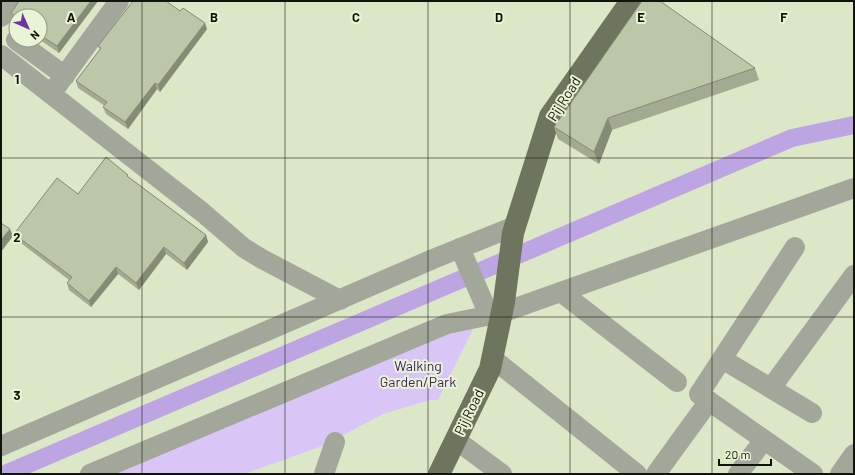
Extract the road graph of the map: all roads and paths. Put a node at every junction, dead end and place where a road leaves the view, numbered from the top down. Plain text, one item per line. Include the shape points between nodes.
1 (12, 1) edge
2 (119, 1) edge
3 (631, 1) edge
4 (1, 17) edge
5 (27, 48) edge
6 (1, 55) edge
7 (65, 76) junction
8 (51, 94) junction
9 (854, 188) edge
10 (514, 230) junction
11 (795, 248) dead end
12 (462, 252) junction
13 (852, 282) edge
14 (561, 292) junction
15 (340, 300) junction
16 (495, 310) junction
17 (492, 358) junction
18 (722, 359) junction
19 (677, 382) dead end
20 (771, 388) junction
21 (709, 401) junction
22 (812, 413) dead end
23 (456, 440) junction
24 (764, 440) junction
25 (335, 442) dead end
26 (1, 446) edge
27 (854, 454) edge
28 (90, 474) edge
29 (324, 474) edge
30 (439, 474) edge
31 (502, 474) edge
32 (637, 474) edge
33 (656, 474) edge
34 (738, 474) edge
35 (813, 474) edge
36 (840, 474) edge

1 - 4 street
2 - 7 street
3 - 10 main road, Pij Road via 550,116
5 - 7 street
6 - 8 street
7 - 8 street
8 - 15 street via 253,254
9 - 14 street
10 - 12 street
10 - 16 main road, Pij Road
11 - 18 street
12 - 15 street
12 - 16 street
13 - 20 street
14 - 16 street
14 - 19 street
15 - 26 street
16 - 17 main road, Pij Road
16 - 28 street via 447,324
17 - 23 main road, Pij Road via 490,369
17 - 32 street
18 - 20 street
18 - 21 street via 699,394
20 - 22 street
21 - 24 street
21 - 33 street
23 - 30 main road, Pij Road
23 - 31 street
24 - 34 street
24 - 35 street
25 - 29 street
27 - 36 street

